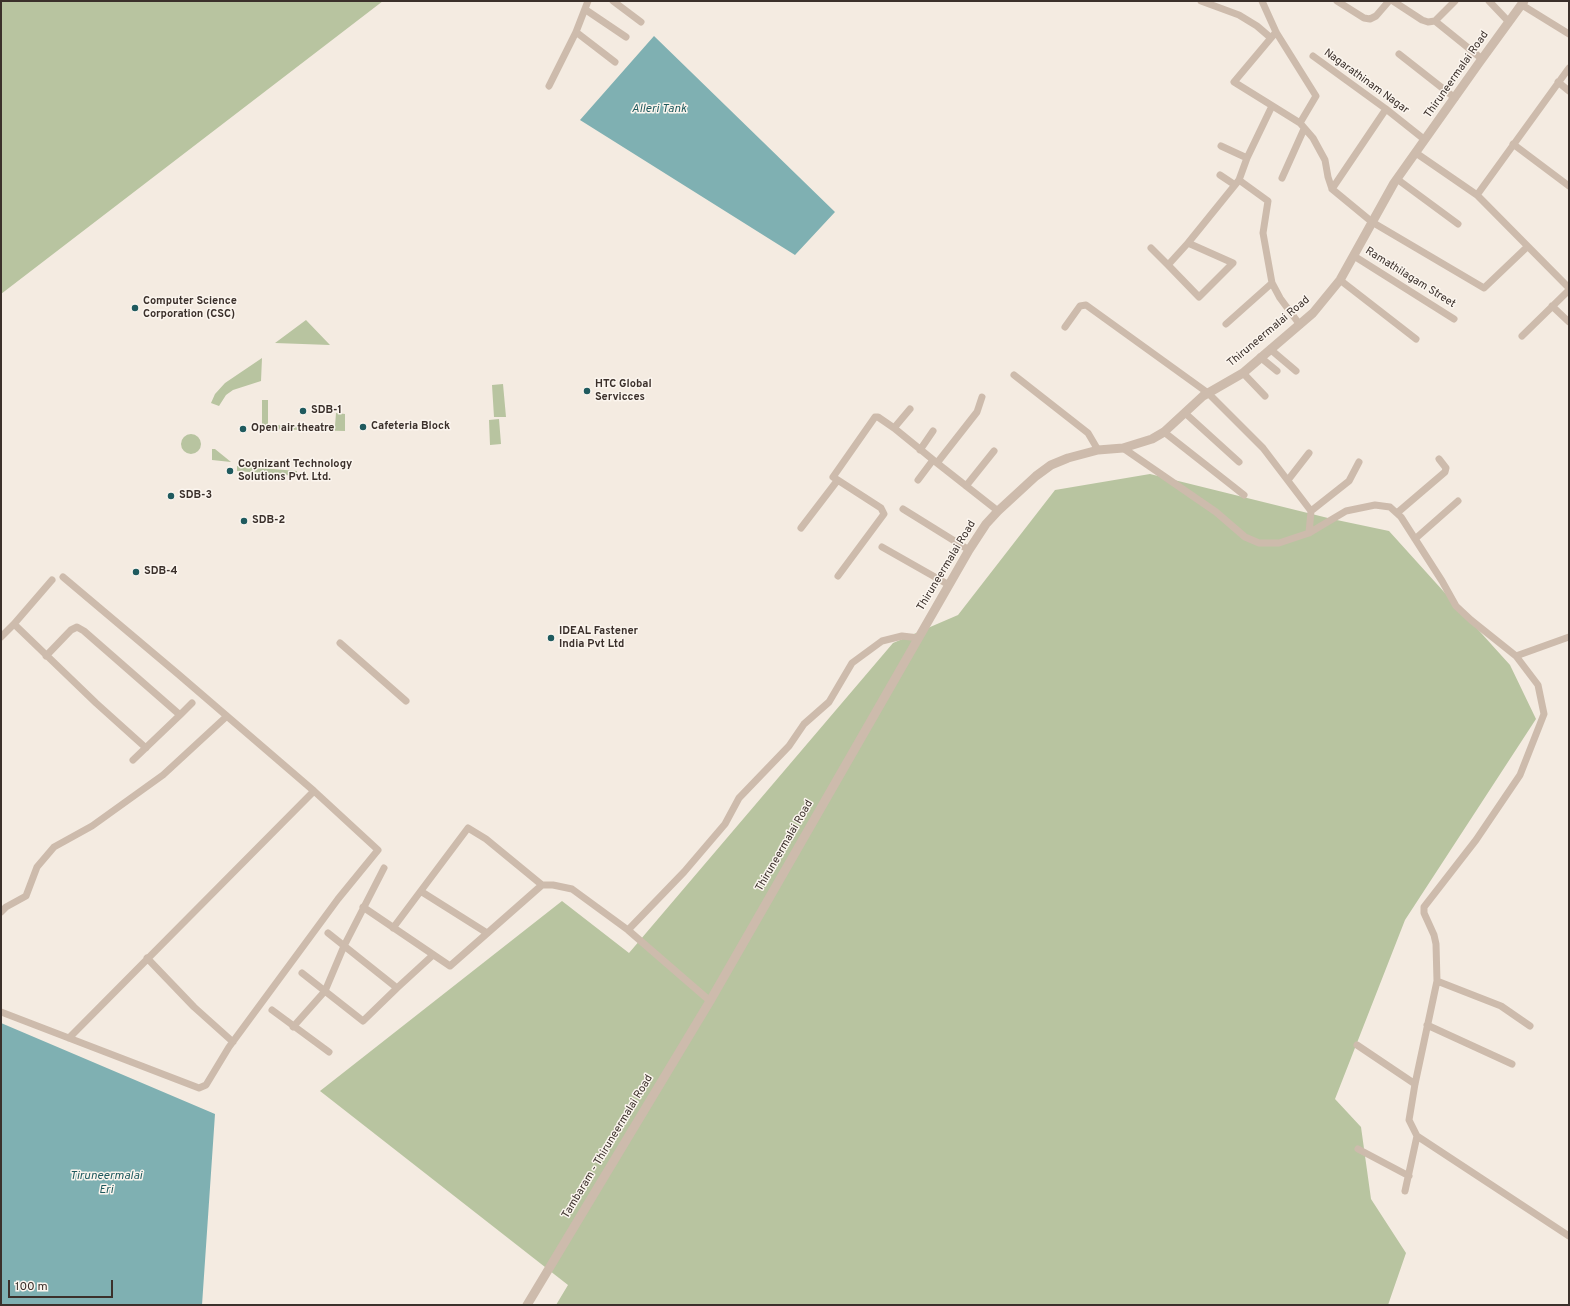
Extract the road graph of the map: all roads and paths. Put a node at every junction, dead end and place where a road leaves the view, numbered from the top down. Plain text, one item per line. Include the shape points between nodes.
1 (588, 1) edge
2 (613, 1) edge
3 (1201, 1) edge
4 (1262, 1) edge
5 (1337, 1) edge
6 (1390, 1) edge
7 (1393, 1) edge
8 (1455, 1) edge
9 (1489, 1) edge
10 (1523, 3) edge
11 (586, 10) junction
12 (1435, 21) junction
13 (641, 22) dead end
14 (1509, 22) junction
15 (576, 32) junction
16 (1569, 34) edge
17 (1274, 35) junction
18 (626, 37) dead end
19 (1399, 54) dead end
20 (1313, 56) dead end
21 (1482, 59) junction
22 (615, 62) dead end
23 (1569, 68) edge
24 (1558, 82) junction
25 (549, 86) dead end
26 (1569, 91) edge
27 (1455, 98) junction
28 (1272, 106) junction
29 (1386, 109) junction
30 (1300, 122) junction
31 (1304, 129) junction
32 (1425, 140) junction
33 (1513, 144) junction
34 (1221, 146) dead end
35 (1416, 153) junction
36 (1248, 158) junction
37 (1220, 175) dead end
38 (1282, 178) dead end
39 (1397, 179) junction
40 (1238, 182) junction
41 (1569, 186) edge
42 (1332, 189) junction
43 (1477, 195) junction
44 (1372, 222) junction
45 (1458, 224) dead end
46 (1188, 243) junction
47 (1528, 247) junction
48 (1151, 248) dead end
49 (1354, 256) junction
50 (1168, 265) junction
51 (1340, 280) junction
52 (1272, 283) junction
53 (1569, 289) edge
54 (1552, 306) junction
55 (1454, 319) dead end
56 (1569, 322) edge
57 (1226, 324) dead end
58 (1300, 325) junction
59 (1065, 327) dead end
60 (1522, 336) dead end
61 (1416, 339) dead end
62 (1270, 349) junction
63 (1260, 357) junction
64 (1277, 371) dead end
65 (1296, 371) dead end
66 (1243, 372) junction
67 (1014, 375) dead end
68 (1208, 393) junction
69 (1265, 396) dead end
70 (982, 397) dead end
71 (910, 409) dead end
72 (1185, 413) junction
73 (894, 428) junction
74 (933, 431) dead end
75 (1164, 432) junction
76 (1123, 448) junction
77 (920, 450) junction
78 (1098, 450) junction
79 (994, 451) dead end
80 (1309, 453) dead end
81 (1439, 459) dead end
82 (935, 462) junction
83 (1239, 462) dead end
84 (1359, 462) dead end
85 (918, 480) dead end
86 (1288, 480) junction
87 (838, 482) junction
88 (966, 486) junction
89 (1244, 495) dead end
90 (1458, 501) dead end
91 (903, 509) dead end
92 (998, 511) junction
93 (1311, 511) junction
94 (1397, 513) junction
95 (801, 528) dead end
96 (1309, 533) junction
97 (1414, 539) junction
98 (882, 547) dead end
99 (969, 550) junction
100 (838, 576) dead end
101 (63, 577) dead end
102 (52, 580) dead end
103 (949, 584) junction
104 (14, 624) junction
105 (1, 636) edge
106 (1569, 637) edge
107 (919, 638) junction
108 (340, 643) dead end
109 (46, 656) junction
110 (1516, 656) junction
111 (406, 701) dead end
112 (192, 703) dead end
113 (180, 715) junction
114 (227, 716) junction
115 (146, 748) junction
116 (133, 760) dead end
117 (314, 790) junction
118 (384, 868) dead end
119 (542, 884) junction
120 (422, 892) junction
121 (363, 907) junction
122 (1, 912) edge
123 (394, 928) junction
124 (628, 930) junction
125 (328, 933) dead end
126 (488, 933) junction
127 (344, 946) junction
128 (433, 955) junction
129 (147, 958) junction
130 (302, 973) dead end
131 (1437, 981) junction
132 (397, 988) junction
133 (325, 991) junction
134 (710, 1001) junction
135 (272, 1010) dead end
136 (1, 1012) edge
137 (1427, 1025) junction
138 (1530, 1026) dead end
139 (293, 1027) junction
140 (69, 1038) junction
141 (233, 1042) junction
142 (1357, 1045) dead end
143 (329, 1052) dead end
144 (1512, 1064) dead end
145 (1415, 1084) junction
146 (1417, 1136) junction
147 (1358, 1149) dead end
148 (1409, 1176) junction
149 (1405, 1191) dead end
150 (1569, 1236) edge
151 (528, 1305) edge

1 - 11 street
2 - 13 street
3 - 17 street via 1239,15
4 - 17 street
5 - 6 street via 1370,19
7 - 12 street via 1422,20
8 - 12 street
9 - 14 street
10 - 14 street, Thiruneermalai Road
10 - 16 street
11 - 15 street
11 - 18 street
12 - 21 street
14 - 21 street, Thiruneermalai Road
15 - 22 street
15 - 25 street
17 - 28 street via 1234,82
17 - 30 street via 1316,96
19 - 27 street
20 - 29 street, Nagarathinam Nagar
21 - 27 street, Thiruneermalai Road
23 - 24 street
24 - 26 street
24 - 33 street
27 - 32 street, Thiruneermalai Road
28 - 30 street
28 - 36 street
29 - 32 street, Nagarathinam Nagar
29 - 42 street
30 - 31 street
31 - 38 street
31 - 42 street via 1313,138 1325,160
32 - 35 street, Thiruneermalai Road
33 - 41 street
33 - 43 street
34 - 36 street
35 - 39 street, Thiruneermalai Road
35 - 43 street
36 - 40 street
37 - 40 street
39 - 44 street, Thiruneermalai Road
39 - 45 street
40 - 46 street
40 - 52 street via 1268,201 1263,233
42 - 44 street
43 - 47 street
44 - 47 street via 1484,288
44 - 49 street, Thiruneermalai Road
46 - 50 street
46 - 50 street via 1233,263 1199,297
47 - 53 street
48 - 50 street
49 - 51 street, Thiruneermalai Road
49 - 55 street, Ramathilagam Street
51 - 58 street, Thiruneermalai Road
51 - 61 street
52 - 57 street
52 - 58 street
53 - 54 street
54 - 56 street
54 - 60 street
58 - 62 street, Thiruneermalai Road
59 - 68 street via 1080,306 1086,306
62 - 63 street, Thiruneermalai Road
62 - 65 street
63 - 64 street
63 - 66 street, Thiruneermalai Road
66 - 68 street, Thiruneermalai Road
66 - 69 street
67 - 78 street via 1088,433
68 - 72 street, Thiruneermalai Road
68 - 86 street via 1263,448
70 - 82 street via 977,412
71 - 73 street
72 - 75 street, Thiruneermalai Road
72 - 83 street
73 - 77 street
73 - 87 street via 878,417 873,418 833,475
74 - 77 street
75 - 76 street, Thiruneermalai Road via 1152,439
75 - 89 street
76 - 78 street, Thiruneermalai Road
76 - 96 street via 1216,512 1245,537 1259,543 1279,543
77 - 82 street
78 - 92 street, Thiruneermalai Road via 1051,465
79 - 88 street
80 - 86 street
81 - 94 street via 1446,468 1445,472
82 - 85 street
82 - 88 street
84 - 93 street via 1349,481
86 - 93 street
87 - 95 street
87 - 100 street via 881,508 884,514
88 - 92 street
90 - 97 street
91 - 99 street
92 - 99 street, Thiruneermalai Road
93 - 96 street
94 - 96 street via 1390,506 1383,505 1346,511
94 - 97 street
97 - 110 street via 1456,606
98 - 103 street
99 - 103 street, Thiruneermalai Road
101 - 114 street
102 - 104 street
103 - 107 street, Thiruneermalai Road
104 - 105 street
104 - 109 street
106 - 110 street
107 - 124 street via 902,636 882,641 852,663 828,702 804,724 789,746 739,798 725,824 684,872
107 - 134 street, Thiruneermalai Road
108 - 111 street
109 - 113 street via 77,627
109 - 115 street
110 - 131 street via 1538,685 1544,714 1520,775 1476,840 1424,906 1424,914 1436,944
112 - 113 street
113 - 115 street
114 - 117 street
114 - 122 street via 164,775 92,826 54,847 37,867 26,896
115 - 116 street
117 - 129 street
117 - 141 street via 378,850 338,899
118 - 121 street
119 - 120 street via 486,839 468,828
119 - 124 street via 572,889
119 - 126 street
120 - 123 street
120 - 126 street
121 - 123 street
121 - 127 street
123 - 128 street
124 - 134 street
125 - 127 street
126 - 128 street via 450,966
127 - 132 street
127 - 133 street
128 - 132 street
129 - 140 street
129 - 141 street via 194,1007
130 - 133 street
131 - 137 street
131 - 138 street via 1501,1006
132 - 133 street via 363,1021
133 - 139 street
134 - 151 street, Tambaram - Thiruneermalai Road
135 - 139 street
136 - 140 street
137 - 144 street
137 - 145 street
139 - 143 street
140 - 141 street via 199,1088 206,1085
142 - 145 street
145 - 146 street via 1409,1120
146 - 148 street
146 - 150 street
147 - 148 street
148 - 149 street

